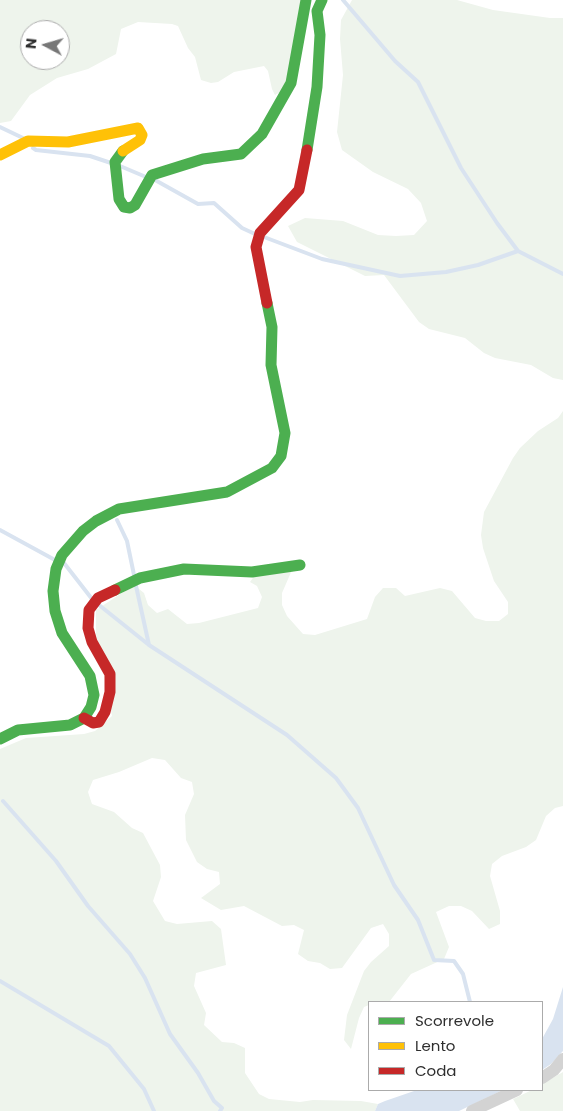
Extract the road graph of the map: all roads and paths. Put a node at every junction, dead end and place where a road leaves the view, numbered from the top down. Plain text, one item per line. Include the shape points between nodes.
1 (306, 0) edge
2 (322, 0) edge
3 (0, 155) edge
4 (300, 565) dead end
5 (84, 718) junction
6 (0, 739) edge
7 (563, 1059) edge
8 (543, 1077) edge
9 (515, 1091) edge
10 (472, 1111) edge

1 - 3 main road via 291,83 262,134 240,154 202,159 152,175 136,205 130,208 119,199 115,162 119,154 140,140 142,132 138,128 68,142 31,140
2 - 5 main road via 317,11 320,35 317,87 304,173 299,190 260,233 256,247 272,327 272,365 285,433 281,456 272,468 227,492 119,510 83,530 62,555 53,591 55,612 62,633 90,676 94,695
4 - 5 main road via 252,572 184,569 140,578 98,598 89,610 88,628 110,674 110,692 99,722 93,724
5 - 6 main road via 70,725 18,730
7 - 8 street
9 - 10 street

